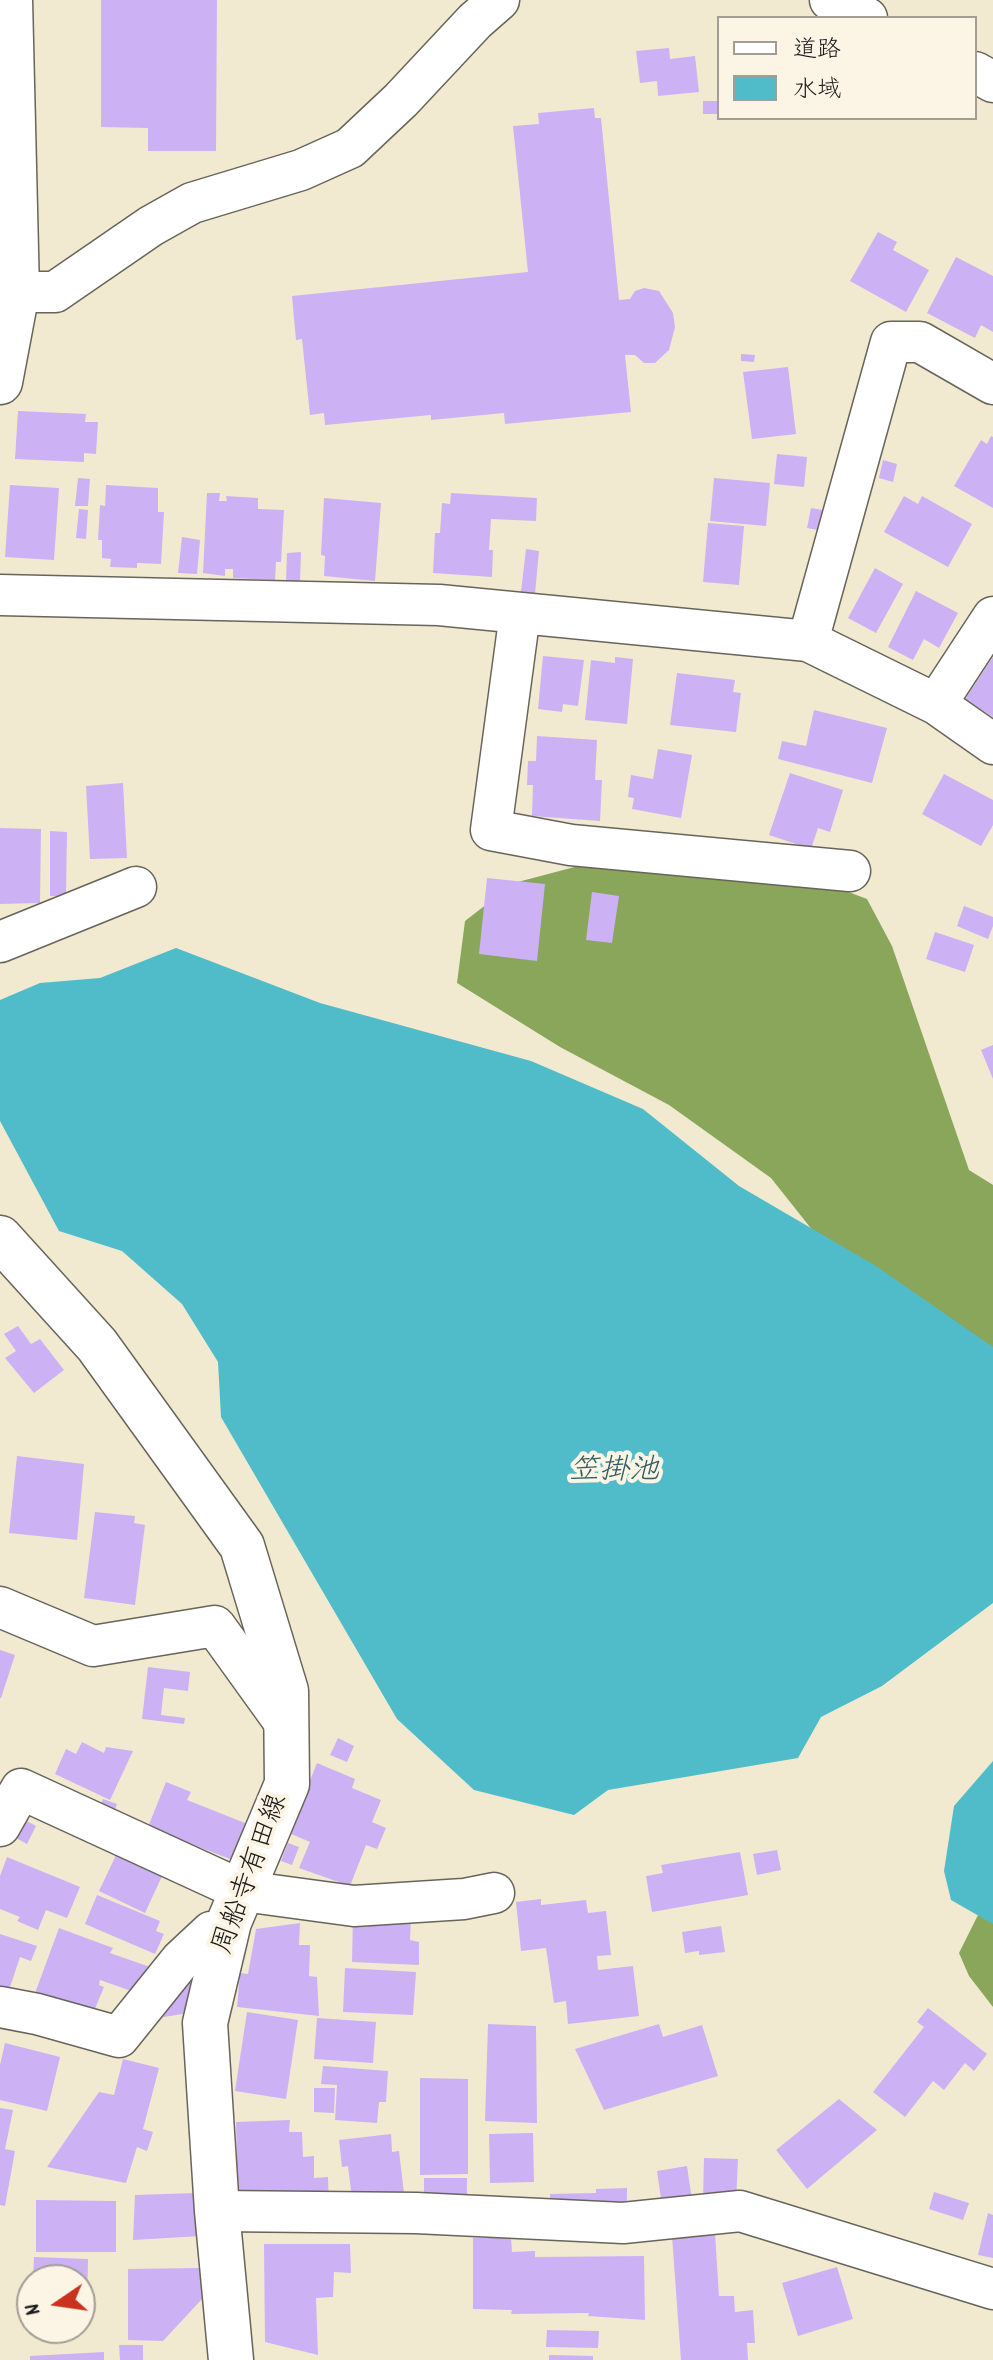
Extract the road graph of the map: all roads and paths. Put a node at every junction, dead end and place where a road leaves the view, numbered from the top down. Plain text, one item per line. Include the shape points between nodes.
1 (10, 0) edge
2 (499, 0) edge
3 (830, 0) edge
4 (863, 16) edge
5 (17, 292) junction
6 (1, 366) edge
7 (993, 384) edge
8 (0, 595) edge
9 (520, 613) junction
10 (993, 617) edge
11 (808, 641) junction
12 (936, 704) junction
13 (993, 744) edge
14 (850, 871) dead end
15 (136, 887) dead end
16 (0, 942) edge
17 (0, 1238) edge
18 (0, 1607) edge
19 (287, 1726) junction
20 (0, 1826) edge
21 (243, 1891) junction
22 (494, 1893) dead end
23 (226, 1935) junction
24 (0, 2007) edge
25 (217, 2211) junction
26 (993, 2289) edge
27 (231, 2360) edge

1 - 5 main road
2 - 5 street via 350,148 301,170 192,203 55,292
3 - 4 street
5 - 6 main road
7 - 11 street via 920,342 891,342
8 - 9 street via 439,605
9 - 11 street
9 - 14 street via 491,830 571,845
10 - 12 street
11 - 12 street
12 - 13 street
15 - 16 street
17 - 19 main road, 周船寺有田線 via 97,1345 242,1546 286,1691
18 - 19 street via 93,1646 215,1626
19 - 21 main road, 周船寺有田線 via 287,1784
20 - 21 street via 21,1789
21 - 22 street via 354,1906
21 - 23 main road, 周船寺有田線
23 - 24 street via 211,1932 181,1960 119,2037
23 - 25 main road, 周船寺有田線 via 205,2023
25 - 26 street via 623,2223 740,2211
25 - 27 main road, 周船寺有田線

